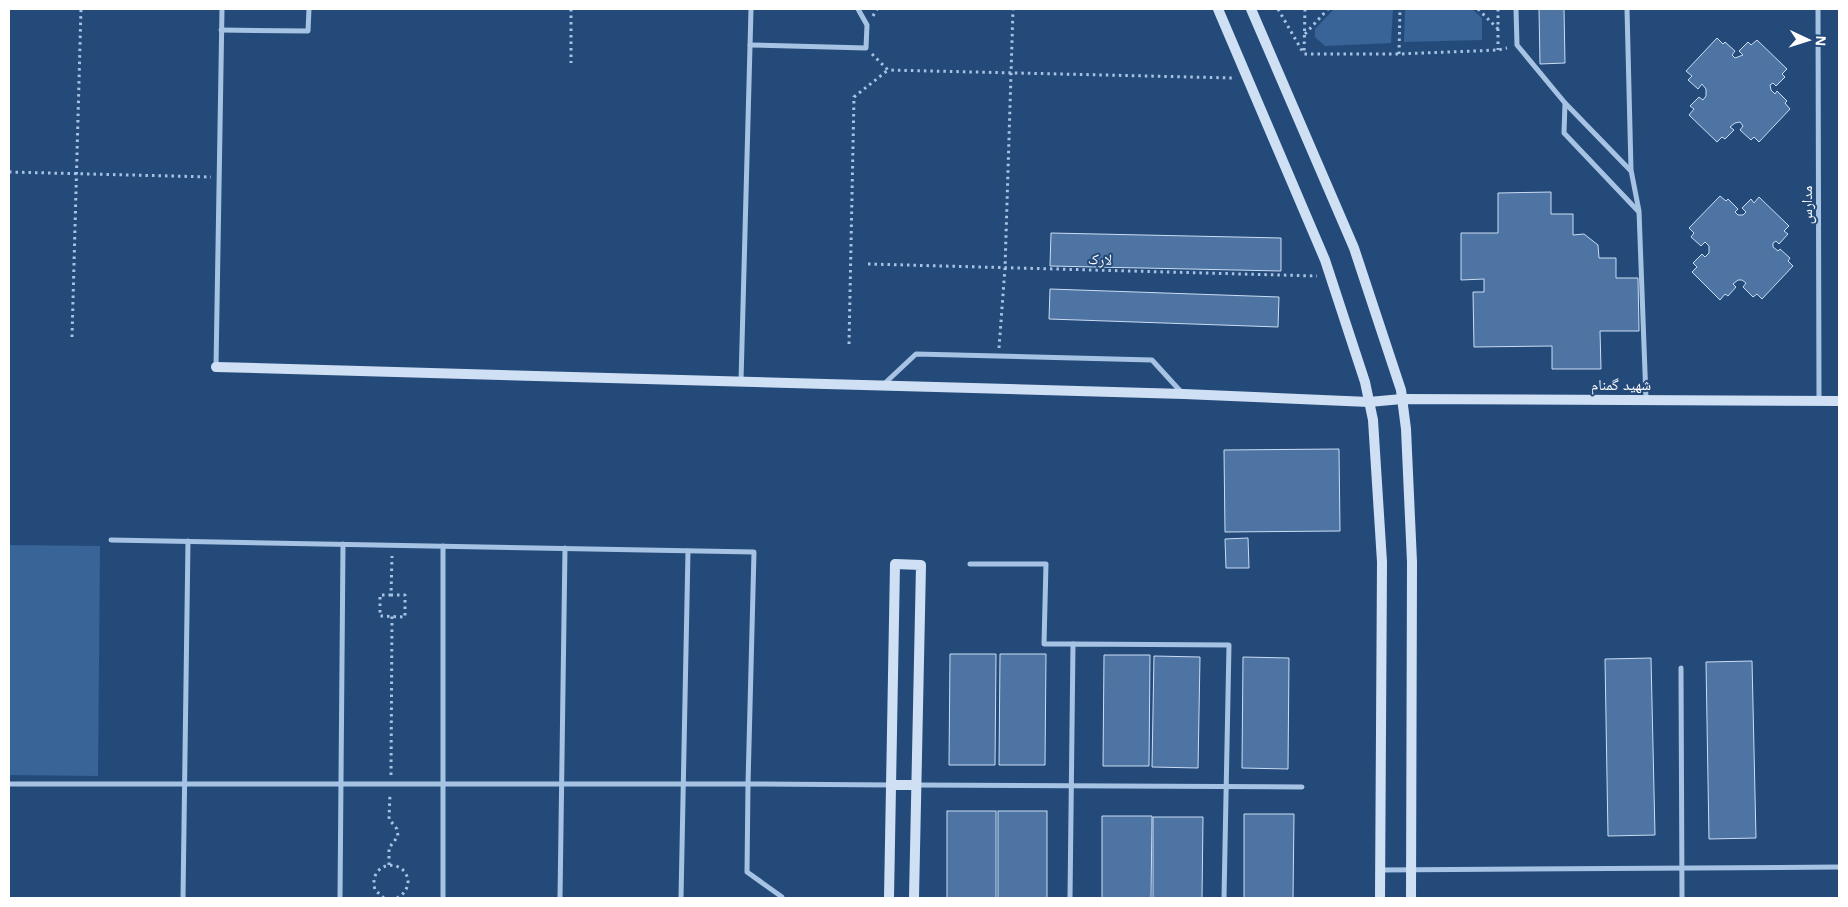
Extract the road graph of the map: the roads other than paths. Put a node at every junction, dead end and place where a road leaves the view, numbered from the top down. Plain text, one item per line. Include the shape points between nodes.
1 (222, 9) edge
2 (309, 9) edge
3 (751, 9) edge
4 (858, 9) edge
5 (1218, 9) edge
6 (1251, 9) edge
7 (1516, 9) edge
8 (1627, 9) edge
9 (1818, 9) edge
10 (221, 30) junction
11 (750, 45) junction
12 (1565, 103) junction
13 (1631, 170) junction
14 (1639, 211) junction
15 (216, 366) joint
16 (741, 381) junction
17 (883, 386) junction
18 (1184, 394) junction
19 (1402, 399) junction
20 (1646, 399) junction
21 (1819, 401) junction
22 (1839, 401) edge
23 (1369, 402) junction
24 (111, 540) dead end
25 (188, 541) junction
26 (343, 544) junction
27 (443, 546) junction
28 (565, 548) junction
29 (688, 551) junction
30 (970, 564) dead end
31 (1073, 644) junction
32 (1681, 668) dead end
33 (9, 784) edge
34 (184, 784) junction
35 (341, 784) junction
36 (443, 784) junction
37 (561, 784) junction
38 (684, 784) junction
39 (748, 784) junction
40 (891, 784) junction
41 (916, 785) junction
42 (1071, 785) junction
43 (1225, 786) junction
44 (1302, 787) dead end
45 (1839, 867) edge
46 (1682, 868) junction
47 (1380, 870) junction
48 (1411, 870) junction
49 (183, 898) edge
50 (340, 898) edge
51 (443, 898) edge
52 (560, 898) edge
53 (681, 898) edge
54 (782, 898) edge
55 (889, 898) edge
56 (914, 898) edge
57 (1070, 898) edge
58 (1224, 898) edge
59 (1380, 898) edge
60 (1411, 898) edge
61 (1682, 898) edge

1 - 10 street
2 - 10 street via 308,31
3 - 11 street
4 - 11 street via 867,25 866,48
5 - 23 street via 1325,260
6 - 19 street via 1354,248
7 - 12 street via 1517,45
8 - 13 street
9 - 21 street, مدارس
10 - 15 street
11 - 16 street
12 - 13 street
12 - 14 street via 1564,133
13 - 14 street
14 - 20 street
15 - 16 street, شهید گمنام
16 - 17 street, شهید گمنام
17 - 18 street, شهید گمنام
17 - 18 street via 916,354 1152,360
18 - 23 street, شهید گمنام
19 - 20 street, شهید گمنام
19 - 23 street, شهید گمنام
19 - 48 street via 1412,562
20 - 21 street, شهید گمنام
21 - 22 street, شهید گمنام
23 - 47 street via 1373,420 1382,562
24 - 25 street
25 - 26 street
25 - 34 street
26 - 27 street
26 - 35 street
27 - 28 street
27 - 36 street
28 - 29 street
28 - 37 street
29 - 38 street
29 - 39 street via 754,552
30 - 31 street via 1046,564 1044,644
31 - 42 street
31 - 43 street via 1229,645
32 - 46 street
33 - 34 street
34 - 35 street
34 - 49 street
35 - 36 street
35 - 50 street
36 - 37 street
36 - 51 street
37 - 38 street
37 - 52 street
38 - 39 street
38 - 53 street
39 - 40 street
39 - 54 street via 748,872
40 - 41 street
40 - 41 street via 895,564 921,565
40 - 55 street
41 - 42 street
41 - 56 street
42 - 43 street
42 - 57 street
43 - 44 street
43 - 58 street
45 - 46 street
46 - 48 street
46 - 61 street
47 - 48 street
47 - 59 street
48 - 60 street

